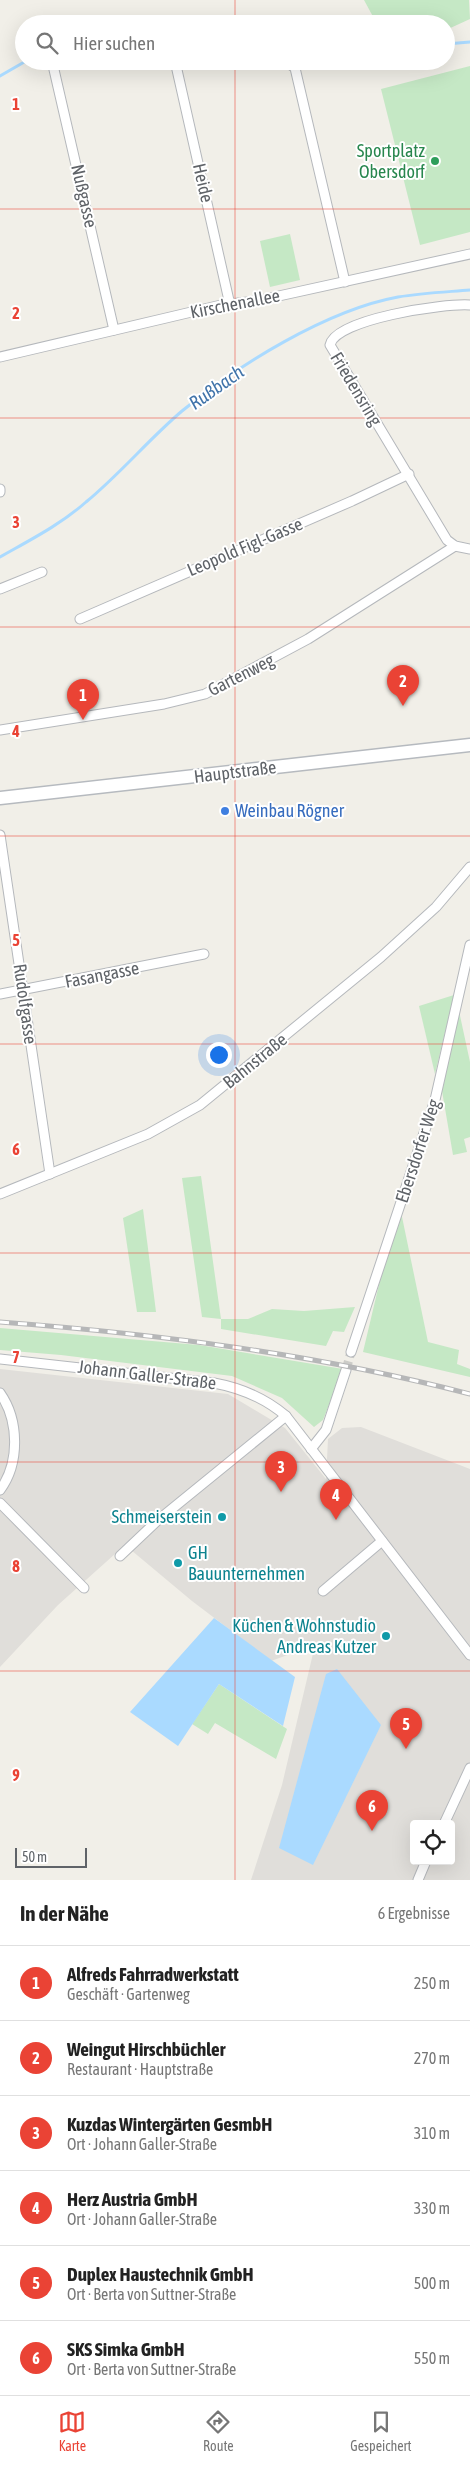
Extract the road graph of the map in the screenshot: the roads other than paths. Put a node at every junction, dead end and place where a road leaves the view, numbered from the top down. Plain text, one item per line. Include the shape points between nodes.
1 (54, 70) edge
2 (177, 70) edge
3 (295, 70) edge
4 (470, 254) edge
5 (345, 282) junction
6 (230, 305) junction
7 (470, 305) edge
8 (114, 330) junction
9 (0, 357) edge
10 (409, 474) junction
11 (455, 546) junction
12 (470, 549) edge
13 (42, 572) dead end
14 (0, 589) edge
15 (80, 619) dead end
16 (0, 730) edge
17 (470, 745) edge
18 (0, 798) edge
19 (0, 835) edge
20 (470, 867) edge
21 (470, 945) edge
22 (204, 954) dead end
23 (22, 989) junction
24 (0, 994) edge
25 (50, 1174) junction
26 (0, 1194) edge
27 (351, 1352) tunnel mouth
28 (0, 1360) edge
29 (346, 1370) tunnel mouth
30 (0, 1393) edge
31 (286, 1416) junction
32 (311, 1449) junction
33 (0, 1490) edge
34 (0, 1503) edge
35 (382, 1541) junction
36 (120, 1556) dead end
37 (84, 1588) dead end
38 (323, 1592) dead end
39 (470, 1655) edge
40 (470, 1768) edge
41 (446, 1820) edge
42 (424, 1865) edge
43 (418, 1880) edge

1 - 8 street, Nußgasse
2 - 6 street, Heide
3 - 5 street
4 - 5 street, Kirschenallee
5 - 6 street, Kirschenallee
6 - 8 street, Kirschenallee
7 - 10 street, Friedensring via 438,306 385,317 338,334 330,342 332,352
8 - 9 street, Kirschenallee
10 - 11 street, Friedensring via 447,540
10 - 15 street, Leopold Figl-Gasse
11 - 12 street
11 - 16 street, Gartenweg via 308,639 205,694 164,704
13 - 14 street
17 - 18 main road, Hauptstraße
19 - 23 street, Rudolfgasse
20 - 25 street, Bahnstraße via 436,907 381,957 200,1105 148,1134
21 - 27 street, Ebersdorfer Weg via 435,1100
22 - 23 street, Fasangasse
23 - 24 street, Fasangasse
23 - 25 street, Rudolfgasse
25 - 26 street, Bahnstraße
28 - 31 street, Johann Galler-Straße via 224,1385 260,1398
29 - 32 street via 326,1430
30 - 33 street via 9,1411 15,1438 12,1462
31 - 32 street, Johann Galler-Straße
31 - 36 street via 157,1521
32 - 35 street, Johann Galler-Straße
34 - 37 street
35 - 38 street
35 - 39 street, Johann Galler-Straße
40 - 41 street
42 - 43 street

